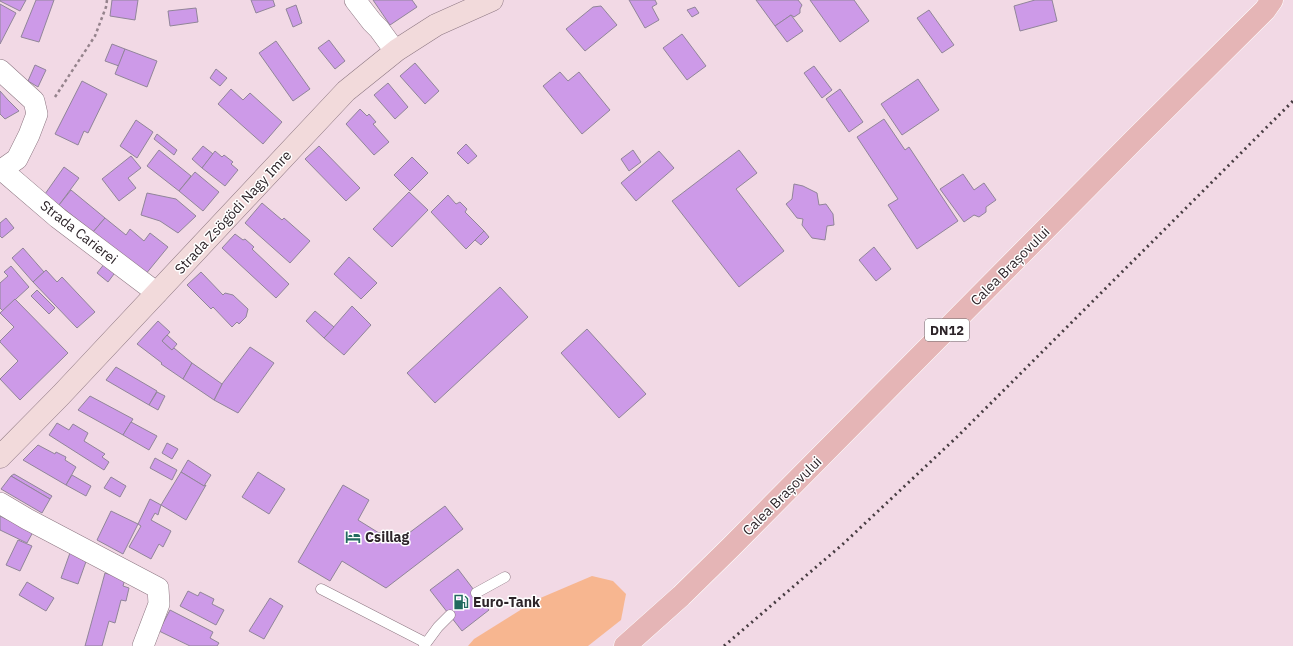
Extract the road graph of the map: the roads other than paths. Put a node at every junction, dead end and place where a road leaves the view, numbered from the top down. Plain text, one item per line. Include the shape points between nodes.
1 (355, 0) edge
2 (492, 0) edge
3 (1268, 3) edge
4 (397, 50) junction
5 (0, 70) edge
6 (1, 171) edge
7 (157, 293) junction
8 (0, 457) edge
9 (0, 503) edge
10 (505, 577) dead end
11 (321, 589) dead end
12 (476, 593) dead end
13 (450, 615) dead end
14 (425, 644) edge
15 (144, 646) edge
16 (625, 646) edge

1 - 4 street
2 - 4 main road, Strada Zsögödi Nagy Imre via 436,25
3 - 16 main road, Calea Brașovului / DN12 via 726,552
4 - 7 main road, Strada Zsögödi Nagy Imre via 346,91
5 - 6 street, Strada Carierei via 34,101 37,114 17,159
6 - 7 street, Strada Carierei
7 - 8 main road, Strada Zsögödi Nagy Imre
9 - 15 street via 158,588 159,604
10 - 12 lane
11 - 14 lane
13 - 14 lane

